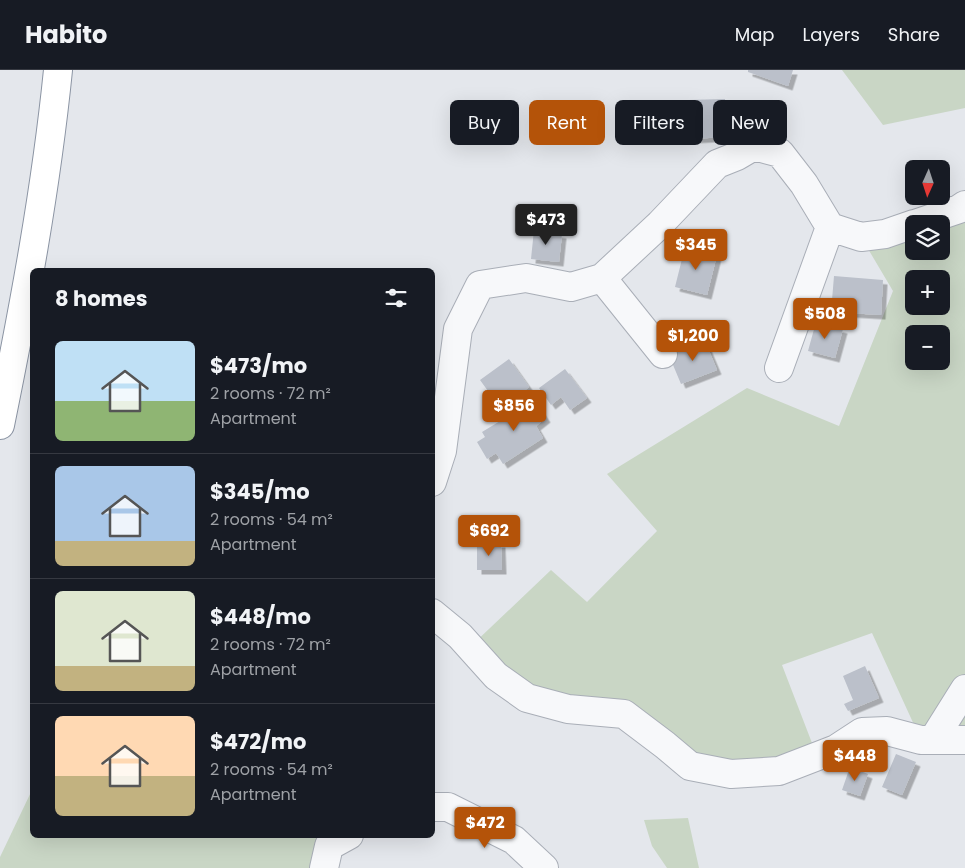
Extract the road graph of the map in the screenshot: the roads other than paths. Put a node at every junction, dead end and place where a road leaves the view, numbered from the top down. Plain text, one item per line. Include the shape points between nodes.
1 (58, 70) edge
2 (965, 205) edge
3 (941, 215) edge
4 (830, 226) junction
5 (905, 227) edge
6 (30, 268) edge
7 (30, 269) edge
8 (602, 278) junction
9 (663, 354) dead end
10 (779, 368) dead end
11 (0, 425) edge
12 (435, 473) edge
13 (435, 615) edge
14 (965, 689) edge
15 (933, 740) junction
16 (965, 740) edge
17 (435, 807) edge
18 (544, 868) edge

1 - 6 highway
2 - 3 street
4 - 5 street via 861,237
4 - 8 street via 780,153 754,146 717,164
4 - 10 street
7 - 11 highway
8 - 9 street
8 - 12 street via 571,287 526,278 480,285 458,329 442,451
13 - 15 street via 460,636 496,676 527,698 568,709 624,714 690,766 731,774 779,771 836,749 862,732 887,731
14 - 15 street
15 - 16 street
17 - 18 street via 448,807 514,840

